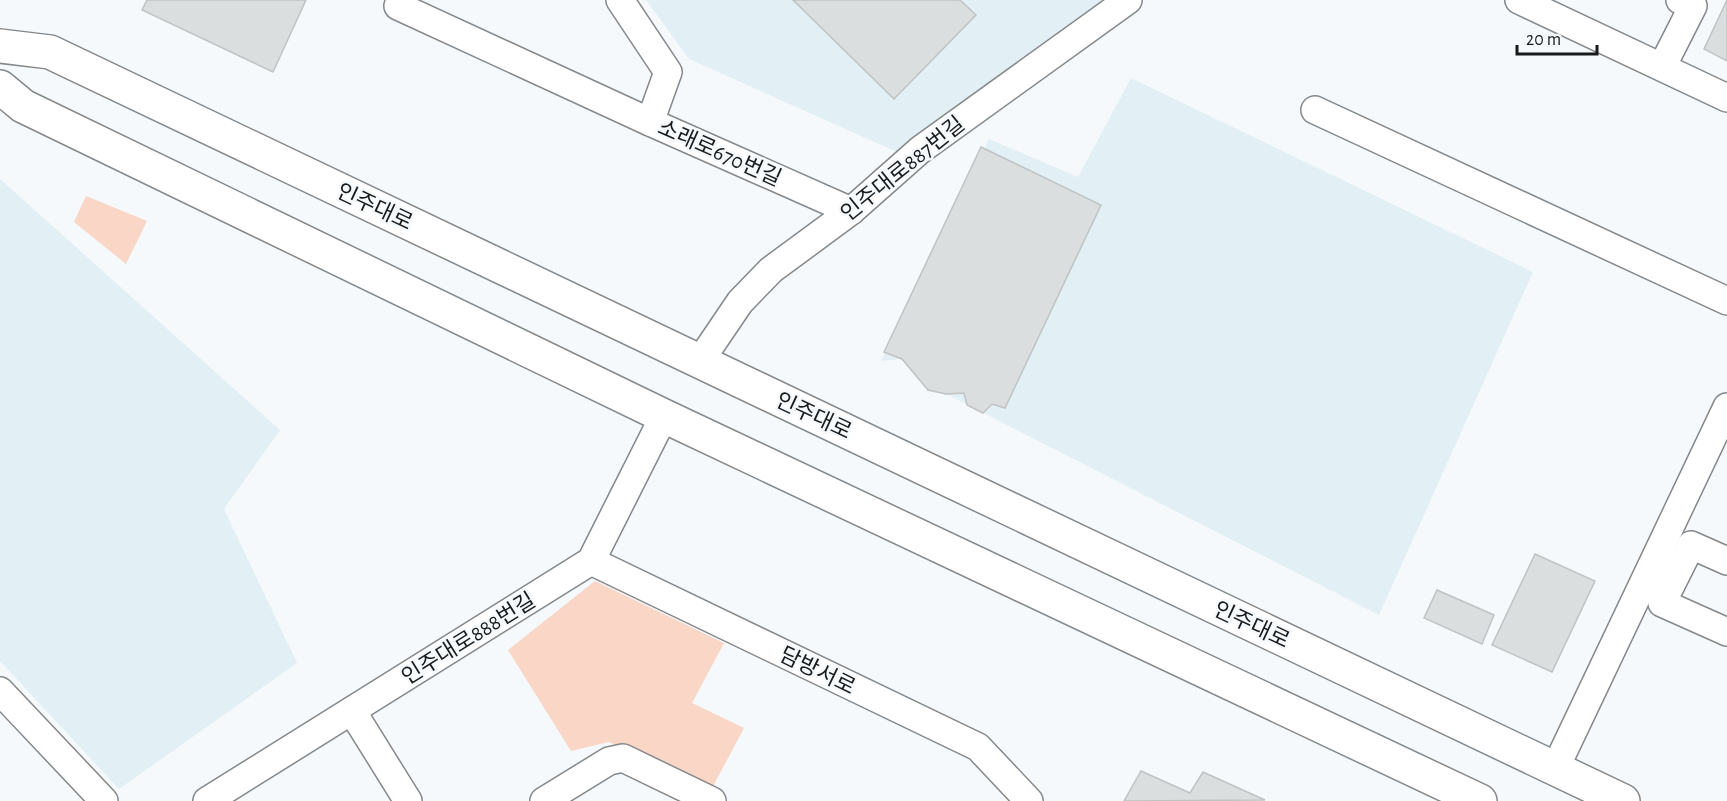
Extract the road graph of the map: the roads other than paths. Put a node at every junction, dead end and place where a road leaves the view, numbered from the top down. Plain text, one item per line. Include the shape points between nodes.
1 (400, 0) edge
2 (620, 0) edge
3 (1128, 0) edge
4 (1519, 0) edge
5 (1680, 0) edge
6 (0, 46) edge
7 (1662, 67) junction
8 (0, 87) edge
9 (1727, 98) edge
10 (1315, 110) dead end
11 (650, 122) junction
12 (851, 210) junction
13 (1727, 301) edge
14 (700, 361) junction
15 (1727, 407) edge
16 (664, 416) junction
17 (591, 561) junction
18 (1727, 561) edge
19 (1727, 632) edge
20 (0, 690) edge
21 (352, 711) junction
22 (1555, 769) junction
23 (105, 801) edge
24 (207, 801) edge
25 (408, 801) edge
26 (544, 801) edge
27 (712, 801) edge
28 (1029, 801) edge
29 (1480, 801) edge
30 (1623, 801) edge

1 - 11 street via 398,6
2 - 11 street, 소래로670번길 via 668,72
3 - 12 street, 인주대로887번길 via 920,150
4 - 7 street
5 - 7 street via 1693,6
6 - 14 main road, 인주대로 via 50,52
7 - 9 street
8 - 16 main road via 23,106
10 - 13 street
11 - 12 street, 소래로670번길
12 - 14 street, 인주대로887번길 via 771,270 740,302
14 - 22 main road, 인주대로
15 - 22 street
16 - 17 street
16 - 29 main road
17 - 21 street, 인주대로888번길
17 - 28 street, 담방서로 via 978,747
18 - 19 street via 1691,545 1662,603
20 - 23 street
21 - 24 street, 인주대로888번길
21 - 25 street
22 - 30 main road, 인주대로
26 - 27 street via 609,761 623,758

